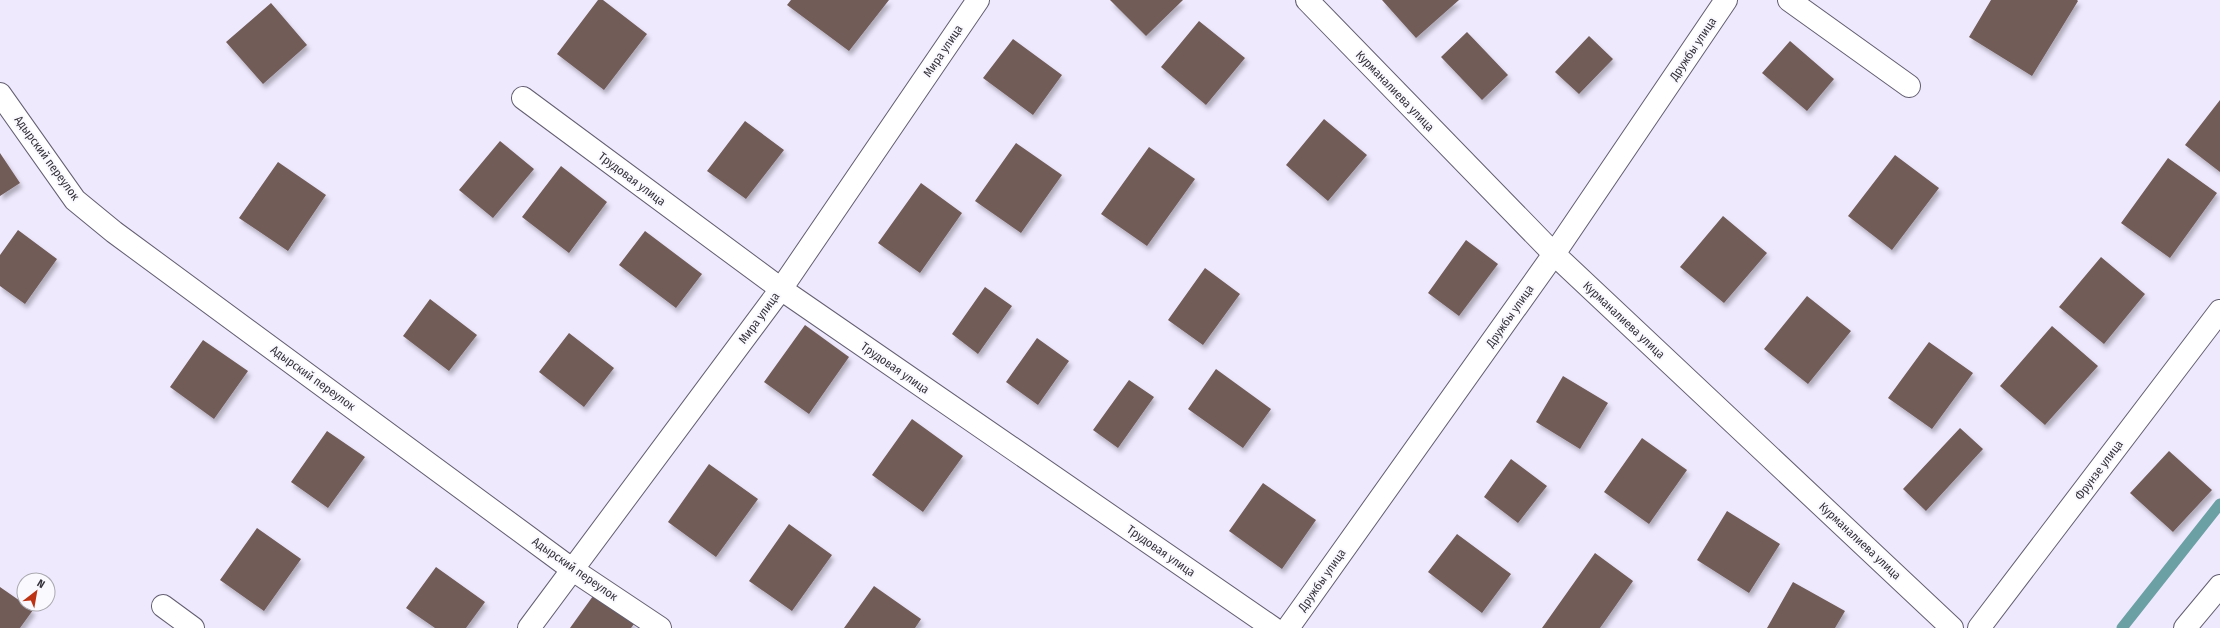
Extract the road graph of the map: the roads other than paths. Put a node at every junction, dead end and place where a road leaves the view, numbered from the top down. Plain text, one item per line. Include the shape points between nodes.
1 (978, 0) edge
2 (1307, 0) edge
3 (1726, 0) edge
4 (1789, 0) edge
5 (1909, 86) dead end
6 (0, 94) edge
7 (523, 98) dead end
8 (1554, 254) junction
9 (780, 289) junction
10 (2220, 312) edge
11 (573, 570) junction
12 (2220, 586) edge
13 (163, 606) dead end
14 (193, 628) edge
15 (530, 628) edge
16 (660, 628) edge
17 (1273, 628) edge
18 (1288, 628) edge
19 (1952, 628) edge
20 (1979, 628) edge
21 (2185, 628) edge

1 - 9 street, Мира улица
2 - 8 street, Курманалиева улица
3 - 8 street, Дружбы улица
4 - 5 street
6 - 11 street, Адырский переулок via 75,200 114,232
7 - 9 street, Трудовая улица
8 - 18 street, Дружбы улица
8 - 19 street, Курманалиева улица
9 - 11 street, Мира улица
9 - 17 street, Трудовая улица
10 - 20 street, Фрунзе улица
11 - 15 street, Мира улица
11 - 16 street, Адырский переулок
12 - 21 street
13 - 14 street

